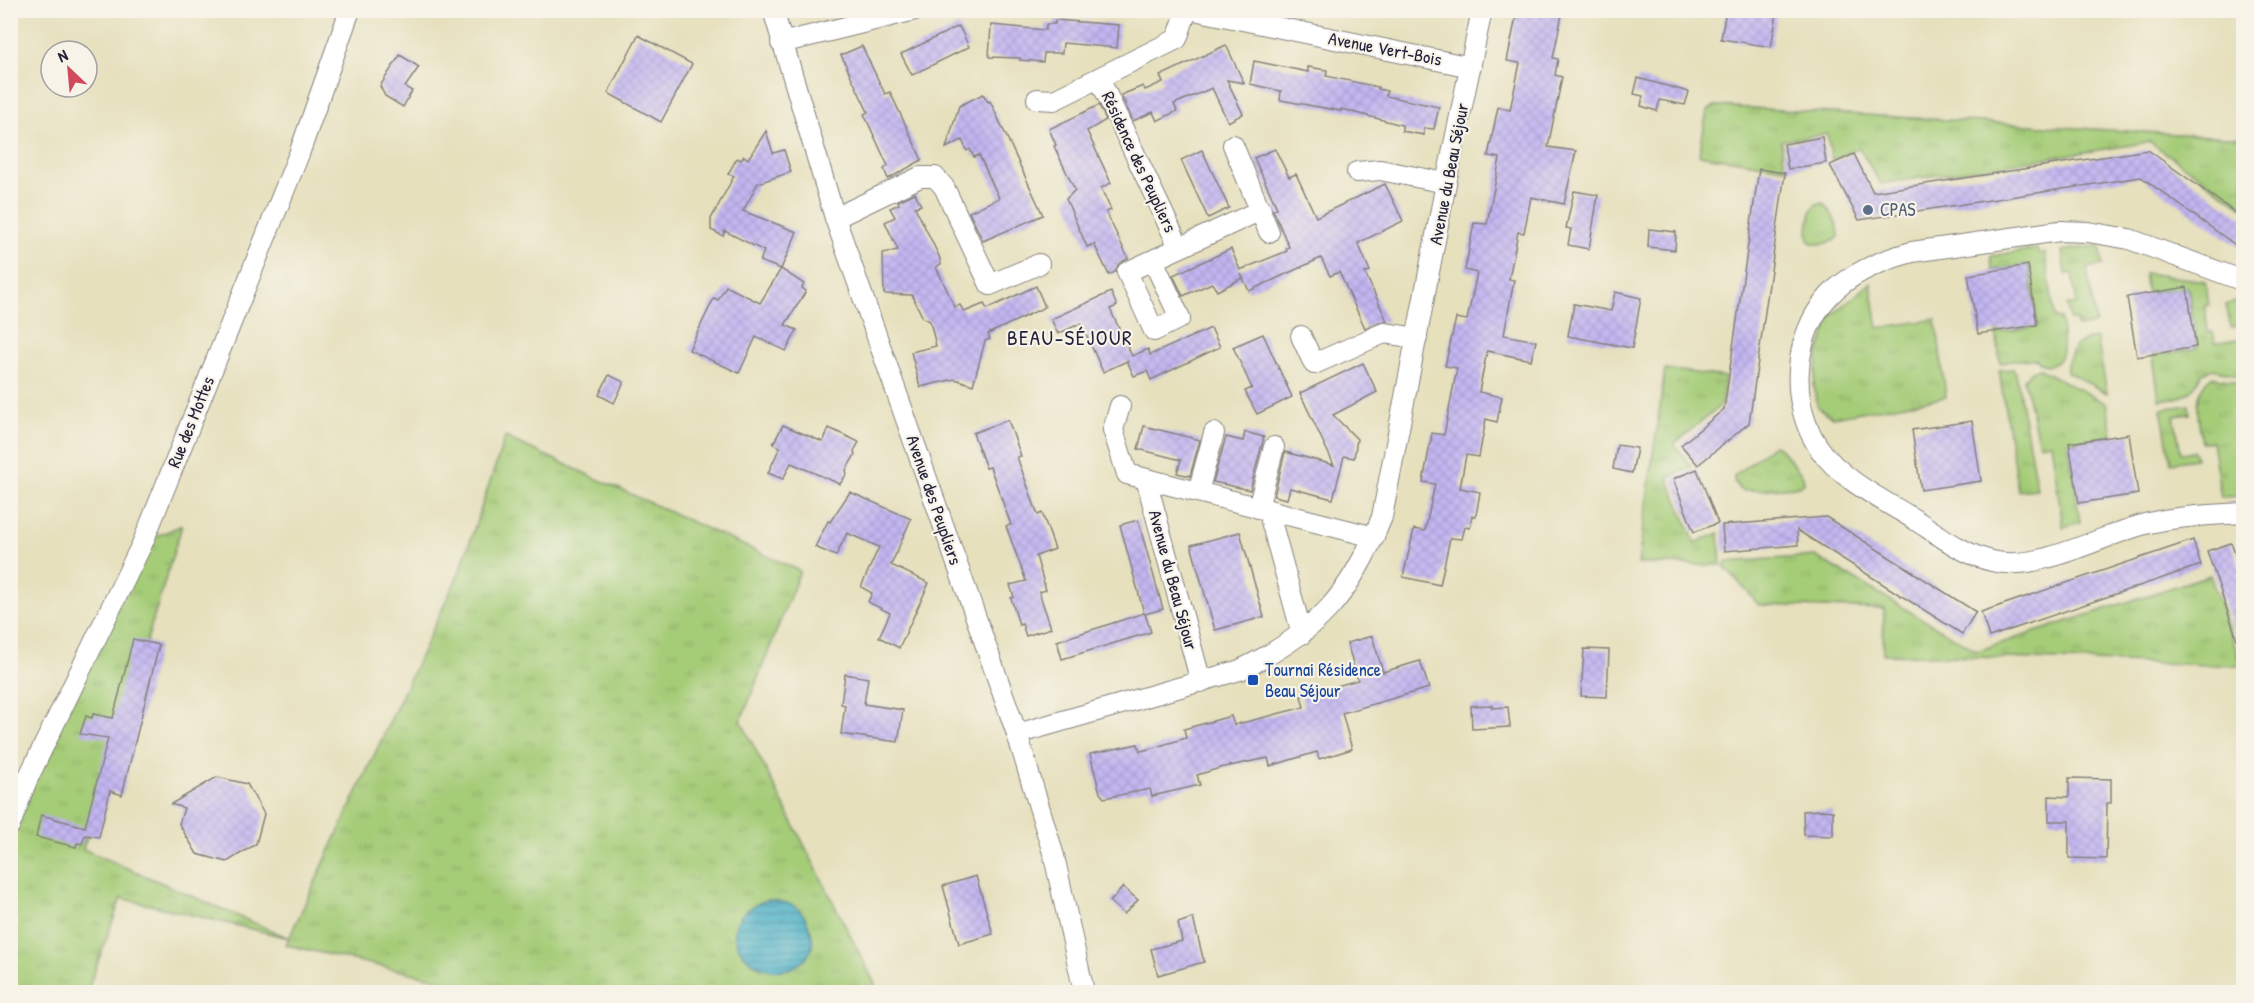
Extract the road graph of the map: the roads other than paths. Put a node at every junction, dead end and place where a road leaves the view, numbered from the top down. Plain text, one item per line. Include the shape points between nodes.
1 (350, 10) edge
2 (773, 10) edge
3 (915, 10) edge
4 (1187, 10) edge
5 (1194, 10) edge
6 (1482, 10) edge
7 (781, 42) junction
8 (1471, 67) junction
9 (1099, 78) junction
10 (1037, 99) dead end
11 (1233, 145) dead end
12 (1357, 172) dead end
13 (1446, 183) junction
14 (1261, 210) junction
15 (835, 218) junction
16 (1269, 232) dead end
17 (1179, 247) junction
18 (1153, 260) dead end
19 (1039, 264) dead end
20 (2244, 281) edge
21 (1301, 336) dead end
22 (1417, 339) junction
23 (1120, 406) dead end
24 (1214, 433) dead end
25 (1274, 447) dead end
26 (1146, 479) junction
27 (1198, 492) junction
28 (1263, 509) junction
29 (2244, 513) edge
30 (1374, 537) junction
31 (1302, 634) junction
32 (1201, 682) junction
33 (1017, 734) junction
34 (10, 825) edge
35 (1084, 993) edge

1 - 34 street, Rue des Mottes via 299,154 143,542 27,780
2 - 7 street, Avenue des Peupliers
3 - 7 street
4 - 9 street, Résidence des Peupliers via 1177,39
5 - 8 street, Avenue Vert-Bois
6 - 8 street, Avenue du Beau Séjour
7 - 15 street, Avenue des Peupliers
8 - 13 street, Avenue du Beau Séjour
9 - 10 street, Résidence des Peupliers via 1054,100
9 - 17 street, Résidence des Peupliers
11 - 14 street
12 - 13 street via 1380,170
13 - 22 street, Avenue du Beau Séjour
14 - 16 street
14 - 17 street, Résidence des Peupliers
15 - 19 street via 920,177 935,177 944,187 990,285
15 - 33 street, Avenue des Peupliers
17 - 18 street, Résidence des Peupliers
20 - 29 street via 2129,240 2088,232 2060,231 1912,252 1869,268 1828,296 1807,333 1798,385 1814,438 1838,469 1950,542 1993,562 2044,558 2163,520
21 - 22 street via 1314,364 1384,333
22 - 30 street, Avenue du Beau Séjour via 1382,517
23 - 26 street, Avenue du Beau Séjour via 1113,430 1127,474
24 - 27 street
25 - 28 street
26 - 27 street, Avenue du Beau Séjour
26 - 32 street, Avenue du Beau Séjour
27 - 28 street, Avenue du Beau Séjour
28 - 30 street, Avenue du Beau Séjour
28 - 31 street
30 - 31 street, Avenue du Beau Séjour via 1339,599
31 - 32 street, Avenue du Beau Séjour via 1274,654
32 - 33 street, Avenue du Beau Séjour
33 - 35 street, Avenue des Peupliers via 1054,856

